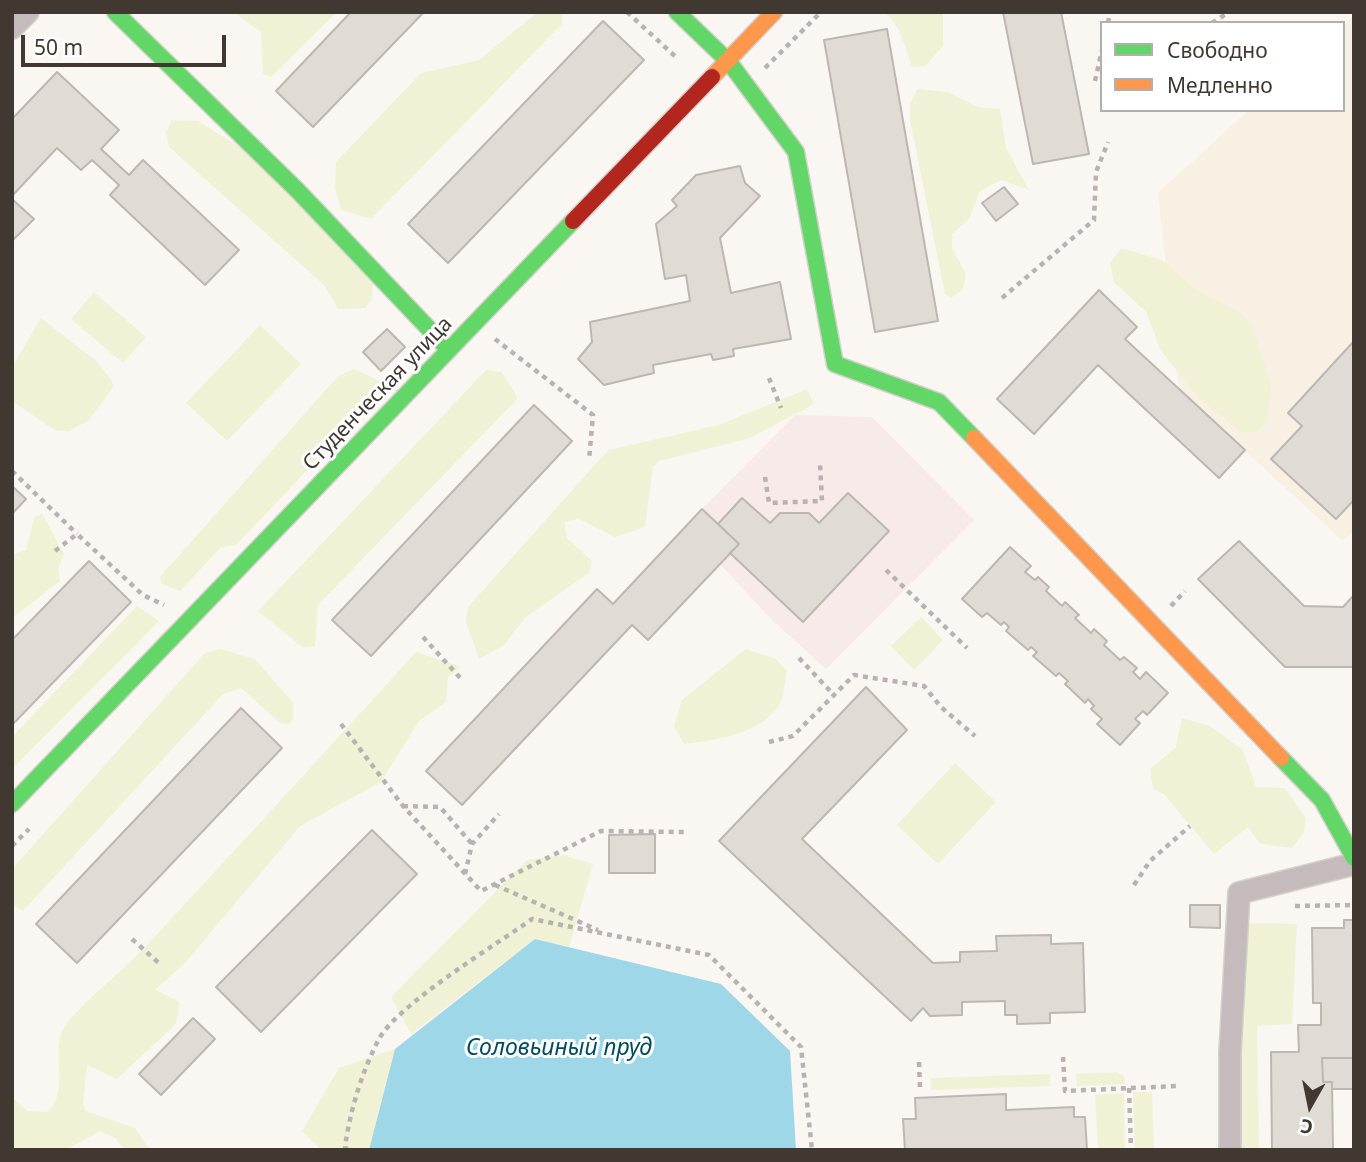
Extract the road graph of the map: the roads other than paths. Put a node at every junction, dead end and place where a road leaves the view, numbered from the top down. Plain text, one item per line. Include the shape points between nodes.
1 (29, 12) edge
2 (115, 12) edge
3 (677, 12) edge
4 (774, 12) edge
5 (12, 28) edge
6 (729, 62) junction
7 (449, 350) junction
8 (12, 804) edge
9 (1354, 858) edge
10 (1354, 864) edge
11 (1230, 1150) edge

1 - 5 street
2 - 7 street via 298,191
3 - 6 street
4 - 6 street, Студенческая улица
6 - 7 street, Студенческая улица
6 - 9 street via 796,152 835,364 939,402 1322,800
7 - 8 street, Студенческая улица
10 - 11 street via 1239,893

